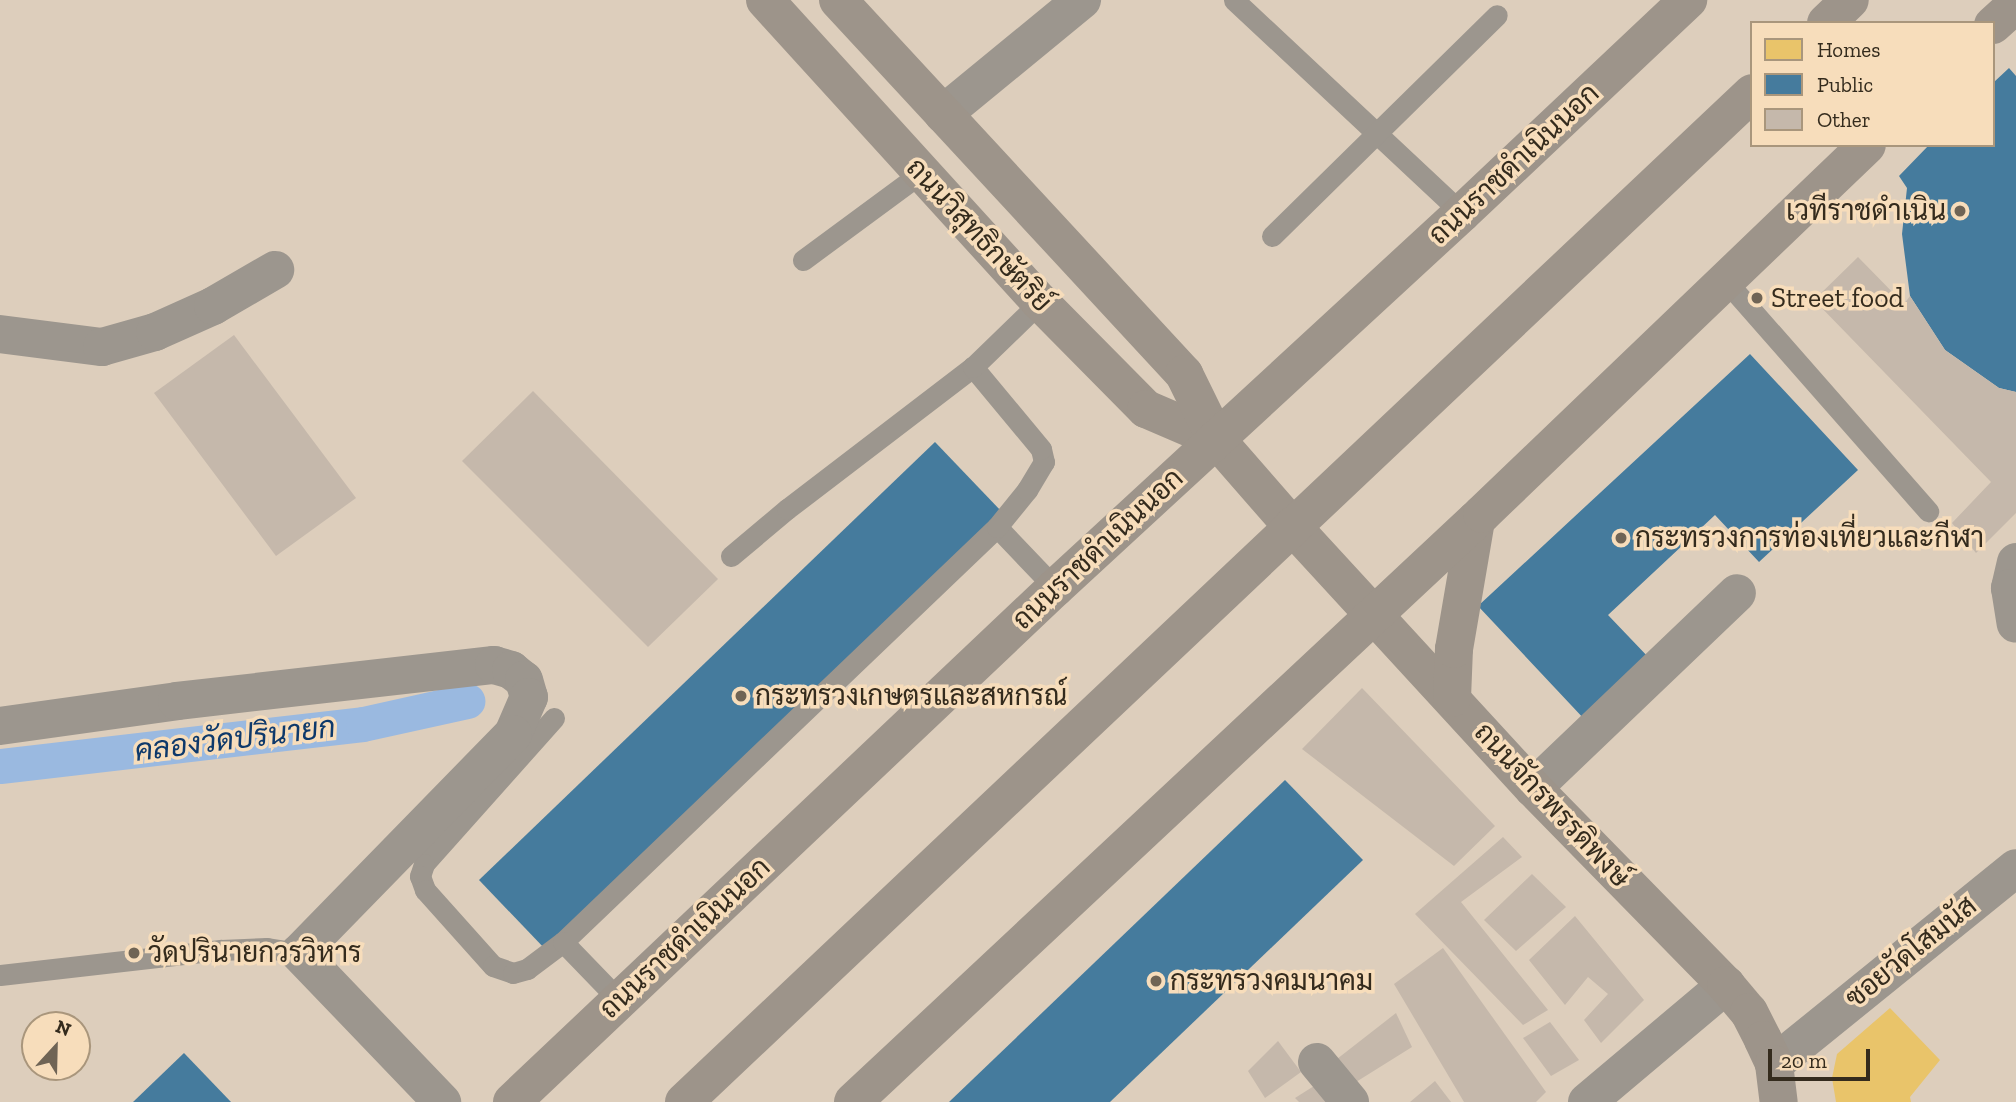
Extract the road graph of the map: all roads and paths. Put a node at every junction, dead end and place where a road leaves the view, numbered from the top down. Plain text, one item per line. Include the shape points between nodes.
1 (765, 0) edge
2 (838, 0) edge
3 (1082, 0) edge
4 (1234, 0) edge
5 (1688, 0) edge
6 (1850, 0) edge
7 (2016, 4) edge
8 (1497, 15) dead end
9 (1828, 21) edge
10 (1995, 23) edge
11 (1750, 95) edge
12 (943, 114) junction
13 (1377, 134) junction
14 (1865, 147) edge
15 (921, 173) junction
16 (1462, 213) junction
17 (1272, 236) dead end
18 (803, 260) dead end
19 (275, 270) dead end
20 (1725, 280) junction
21 (1040, 302) junction
22 (0, 334) edge
23 (973, 366) junction
24 (1216, 439) junction
25 (1928, 511) dead end
26 (1476, 520) junction
27 (1292, 526) junction
28 (997, 527) junction
29 (731, 556) dead end
30 (2016, 562) edge
31 (1055, 588) junction
32 (1737, 593) dead end
33 (1375, 615) junction
34 (2016, 624) edge
35 (1452, 698) junction
36 (554, 718) dead end
37 (0, 726) edge
38 (1533, 788) junction
39 (2016, 868) edge
40 (563, 942) junction
41 (299, 953) junction
42 (0, 975) edge
43 (1726, 985) junction
44 (619, 1000) junction
45 (1317, 1062) dead end
46 (1774, 1064) junction
47 (442, 1102) edge
48 (512, 1102) edge
49 (684, 1102) edge
50 (853, 1102) edge
51 (1350, 1102) edge
52 (1587, 1102) edge
53 (1779, 1102) edge

1 - 15 main road, ถนนวิสุทธิกษัตริย์
2 - 12 main road, ถนนวิสุทธิกษัตริย์
3 - 12 street
4 - 13 lane
5 - 16 main road, ถนนราชดำเนินนอก
6 - 9 main road
7 - 10 main road
8 - 13 lane
11 - 27 main road
12 - 24 main road, ถนนวิสุทธิกษัตริย์ via 1184,374
13 - 16 lane
13 - 17 lane
14 - 20 main road
15 - 18 lane
15 - 21 main road, ถนนวิสุทธิกษัตริย์
16 - 24 main road, ถนนราชดำเนินนอก
19 - 22 street via 213,306 155,332 102,347
20 - 25 lane
20 - 26 main road
21 - 23 lane
21 - 24 main road, ถนนวิสุทธิกษัตริย์ via 1146,409
23 - 28 lane via 1041,449 1044,462
23 - 29 lane
24 - 27 main road, ถนนวิสุทธิกษัตริย์
24 - 31 main road, ถนนราชดำเนินนอก
26 - 33 main road
26 - 35 main road via 1454,649
27 - 33 main road, ถนนจักรพรรดิพงษ์
27 - 49 main road
28 - 31 lane
28 - 40 lane
30 - 34 street via 2010,588
31 - 44 main road, ถนนราชดำเนินนอก
32 - 38 street
33 - 35 main road, ถนนจักรพรรดิพงษ์
33 - 50 main road
35 - 38 main road, ถนนจักรพรรดิพงษ์
36 - 40 lane via 425,864 420,876 425,890 493,966 513,972 527,969
37 - 41 street via 494,665 524,680 529,697 513,734
38 - 43 main road, ถนนจักรพรรดิพงษ์
39 - 46 street, ซอยวัดโสมนัส
40 - 44 lane
41 - 42 lane via 267,948 222,950
41 - 47 street
43 - 46 main road, ถนนจักรพรรดิพงษ์ via 1749,1012
43 - 52 street
44 - 48 main road, ถนนราชดำเนินนอก
45 - 51 street
46 - 53 main road, ถนนจักรพรรดิพงษ์

